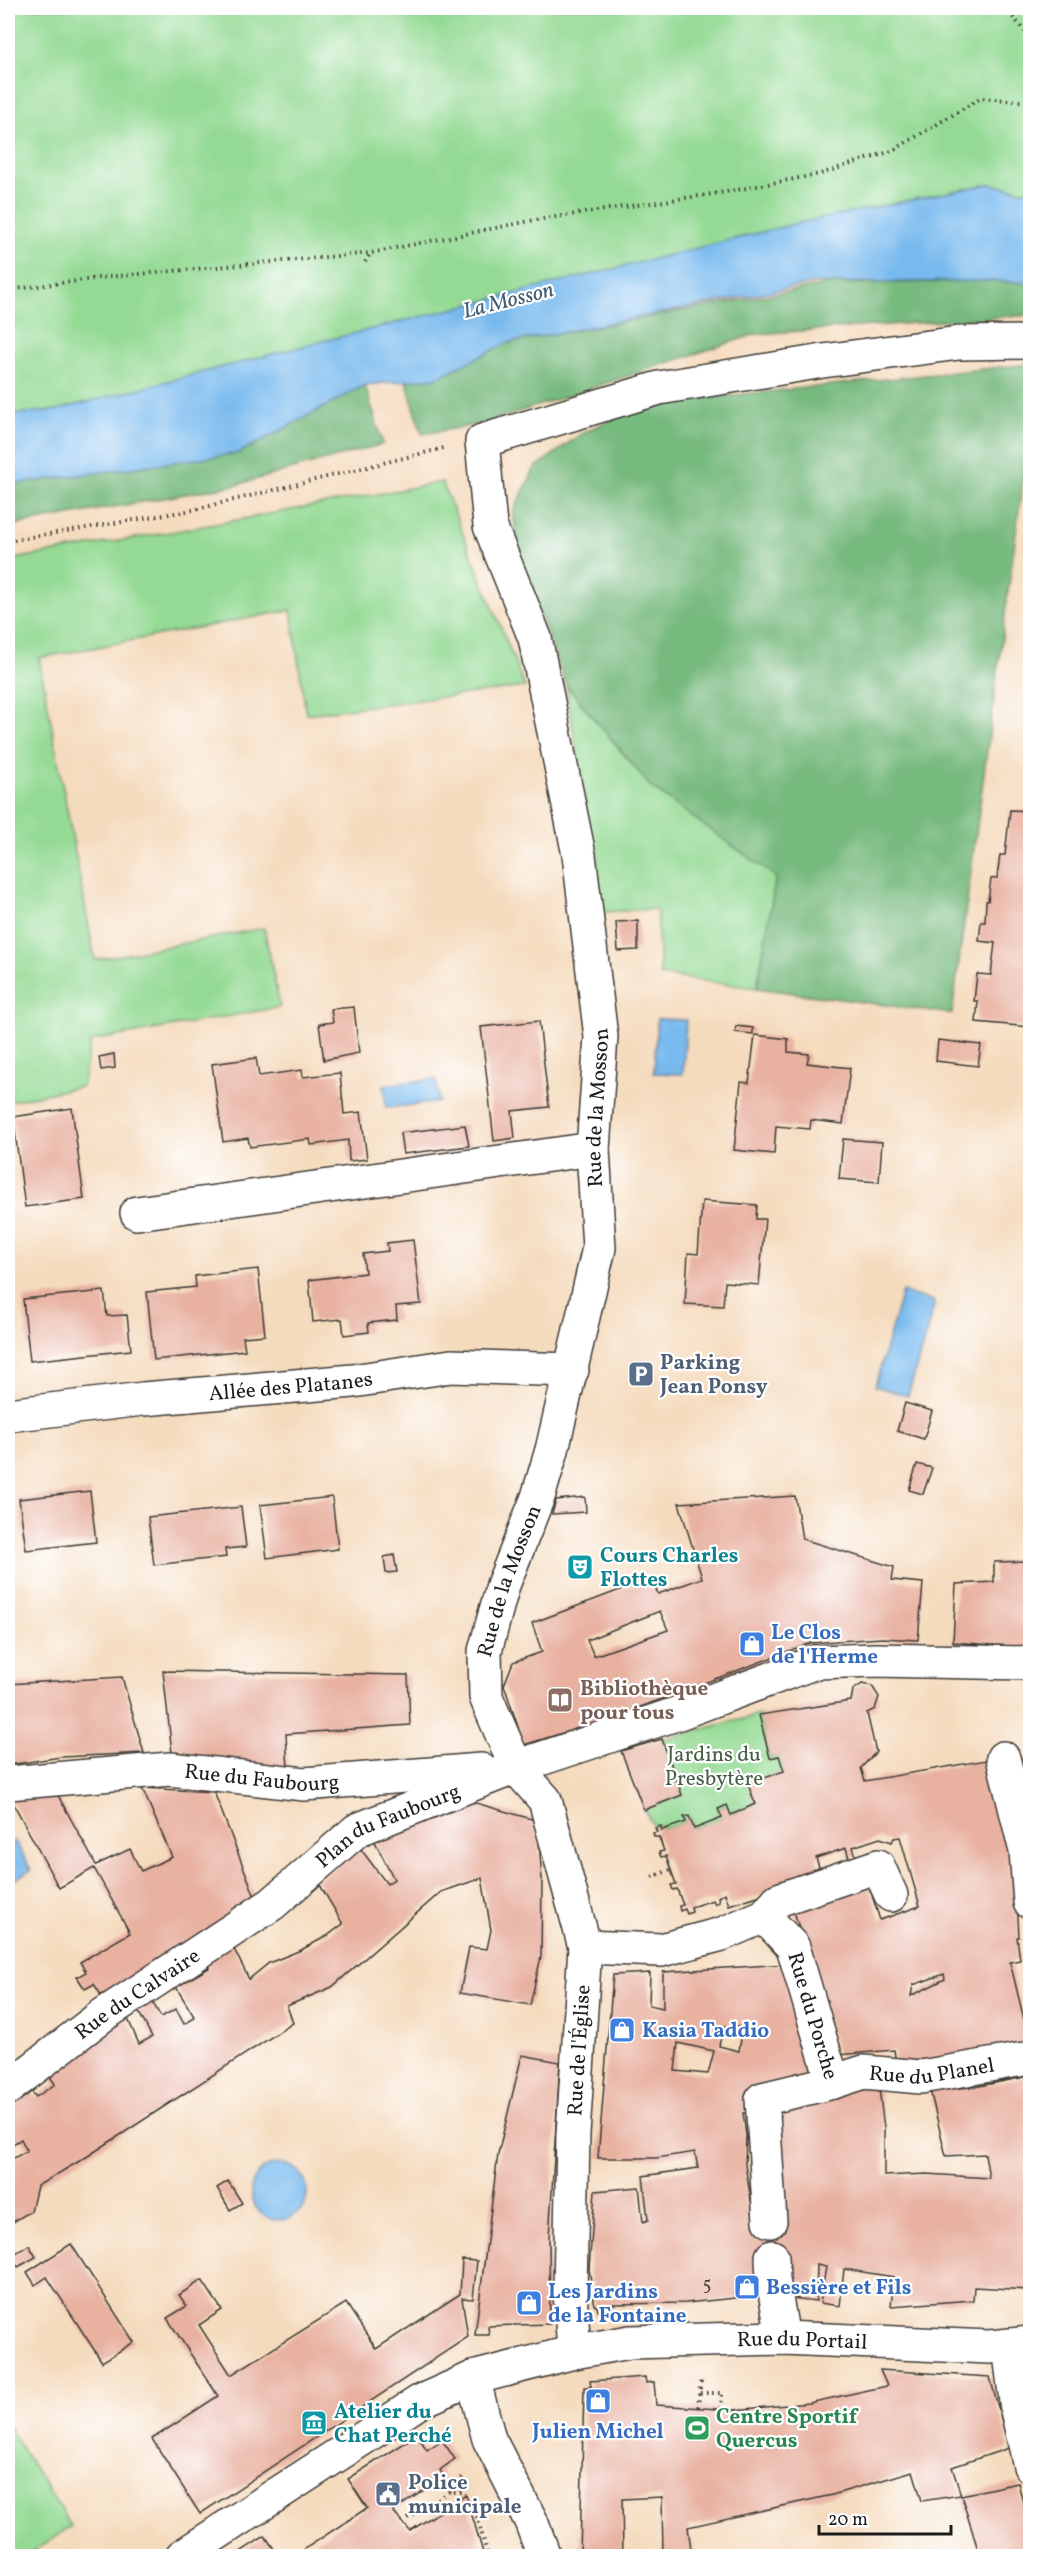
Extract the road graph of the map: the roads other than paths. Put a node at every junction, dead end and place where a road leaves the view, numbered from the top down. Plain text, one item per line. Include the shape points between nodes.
1 (1030, 342) edge
2 (593, 1149) junction
3 (137, 1213) dead end
4 (572, 1370) junction
5 (8, 1415) edge
6 (1030, 1663) edge
7 (1003, 1758) dead end
8 (516, 1767) junction
9 (8, 1783) edge
10 (891, 1895) dead end
11 (1030, 1902) edge
12 (272, 1904) joint
13 (764, 1916) junction
14 (585, 1947) junction
15 (1030, 2058) edge
16 (833, 2082) junction
17 (8, 2088) edge
18 (770, 2221) dead end
19 (772, 2257) dead end
20 (783, 2337) junction
21 (1020, 2345) edge
22 (574, 2352) junction
23 (473, 2378) junction
24 (1030, 2466) edge
25 (182, 2556) edge
26 (544, 2556) edge

1 - 2 street, Rue de la Mosson via 959,343 659,387 482,441 490,526 535,638 579,855 601,1037
2 - 3 street
2 - 4 street, Rue de la Mosson via 599,1248
4 - 5 street, Allée des Platanes via 451,1366 353,1381
4 - 8 street, Rue de la Mosson via 538,1497 502,1586 485,1652 486,1697
6 - 8 street via 816,1662
7 - 11 street via 1026,1851
8 - 9 street, Rue du Faubourg via 304,1784 170,1769
8 - 12 street, Plan du Faubourg via 357,1830
8 - 14 street, Rue de l'Église via 545,1800
10 - 13 street via 878,1866 778,1900
12 - 17 street, Rue du Calvaire via 103,2015
13 - 14 street via 722,1934 662,1950
13 - 16 street, Rue du Porche via 793,1947
14 - 22 street, Rue de l'Église via 573,2134 570,2292
15 - 16 street, Rue du Planel via 921,2078 864,2072
16 - 18 street, Rue du Porche via 762,2099
19 - 20 street
20 - 21 street, Rue du Portail
20 - 22 street, Rue du Portail via 630,2342
21 - 24 street via 1017,2410
22 - 23 street, Rue du Portail
23 - 25 street, Rue du Portail via 402,2411
23 - 26 street via 489,2439 531,2520

